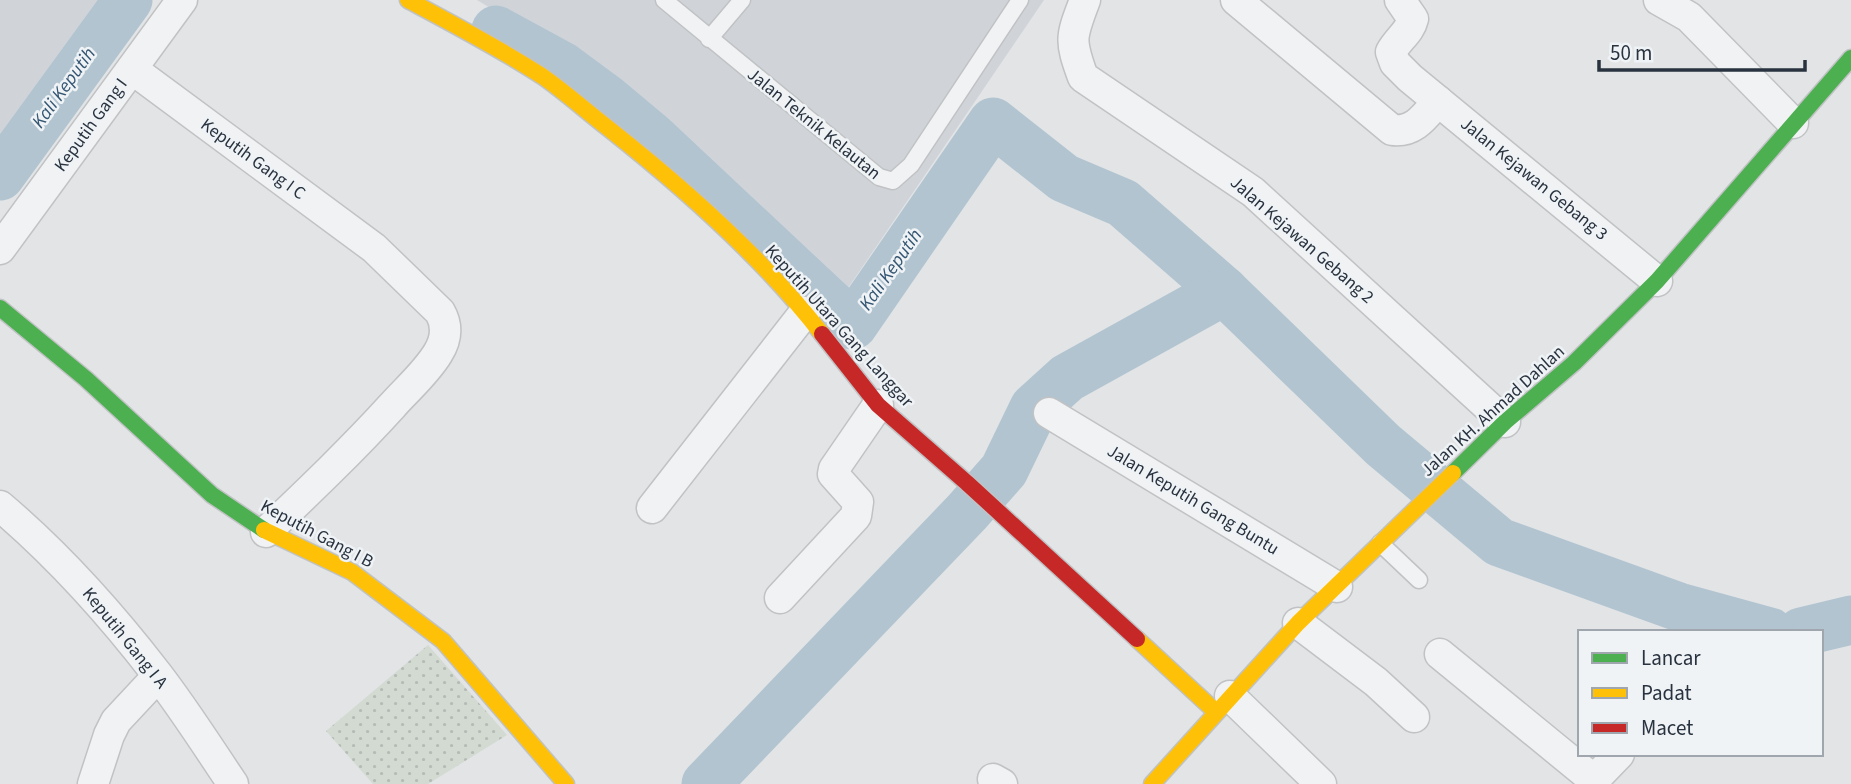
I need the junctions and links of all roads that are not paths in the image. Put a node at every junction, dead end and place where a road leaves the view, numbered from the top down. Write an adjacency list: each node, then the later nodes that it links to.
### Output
1 (181, 0): 12 (street, Keputih Gang I)
2 (408, 0): 18 (street, Keputih Utara Gang Langgar)
3 (664, 0): 10 (lane, Jalan Teknik Kelautan)
4 (742, 0): 10 (lane)
5 (1020, 0): 10 (lane, Jalan Teknik Kelautan)
6 (1085, 0): 21 (street, Jalan Kejawan Gebang 2)
7 (1236, 0): 13 (street)
8 (1400, 0): 13 (street, Jalan Kejawan Gebang 3)
9 (1659, 0): 14 (street)
10 (709, 39)
11 (1851, 58): 14 (street, Jalan KH. Ahmad Dahlan)
12 (132, 69): 15 (street, Keputih Gang I); 24 (street, Keputih Gang I C)
13 (1438, 101): 16 (street, Jalan Kejawan Gebang 3)
14 (1793, 122): 16 (street, Jalan KH. Ahmad Dahlan)
15 (0, 249)
16 (1657, 281): 21 (street, Jalan KH. Ahmad Dahlan)
17 (0, 308): 24 (street, Keputih Gang I B)
18 (806, 312): 19 (street, Keputih Utara Gang Langgar); 23 (street)
19 (878, 405): 28 (street); 32 (street, Keputih Utara Gang Langgar)
20 (1049, 413): 27 (street, Jalan Keputih Gang Buntu)
21 (1505, 422): 25 (street, Jalan KH. Ahmad Dahlan)
22 (0, 506): 31 (street, Keputih Gang I A)
23 (652, 508)
24 (266, 532): 38 (street, Keputih Gang I B)
25 (1380, 543): 26 (lane); 27 (street, Jalan KH. Ahmad Dahlan)
26 (1419, 580)
27 (1336, 587): 29 (street, Jalan KH. Ahmad Dahlan)
28 (780, 598)
29 (1298, 623): 32 (street, Jalan KH. Ahmad Dahlan); 33 (street)
30 (1440, 654): 35 (street)
31 (158, 676): 36 (street); 37 (street, Keputih Gang I A)
32 (1223, 704): 39 (street, Jalan KH. Ahmad Dahlan); 40 (street)
33 (1414, 717)
34 (1617, 756): 35 (street)
35 (1595, 783)
36 (93, 784)
37 (233, 784)
38 (566, 784)
39 (1152, 784)
40 (1321, 784)

